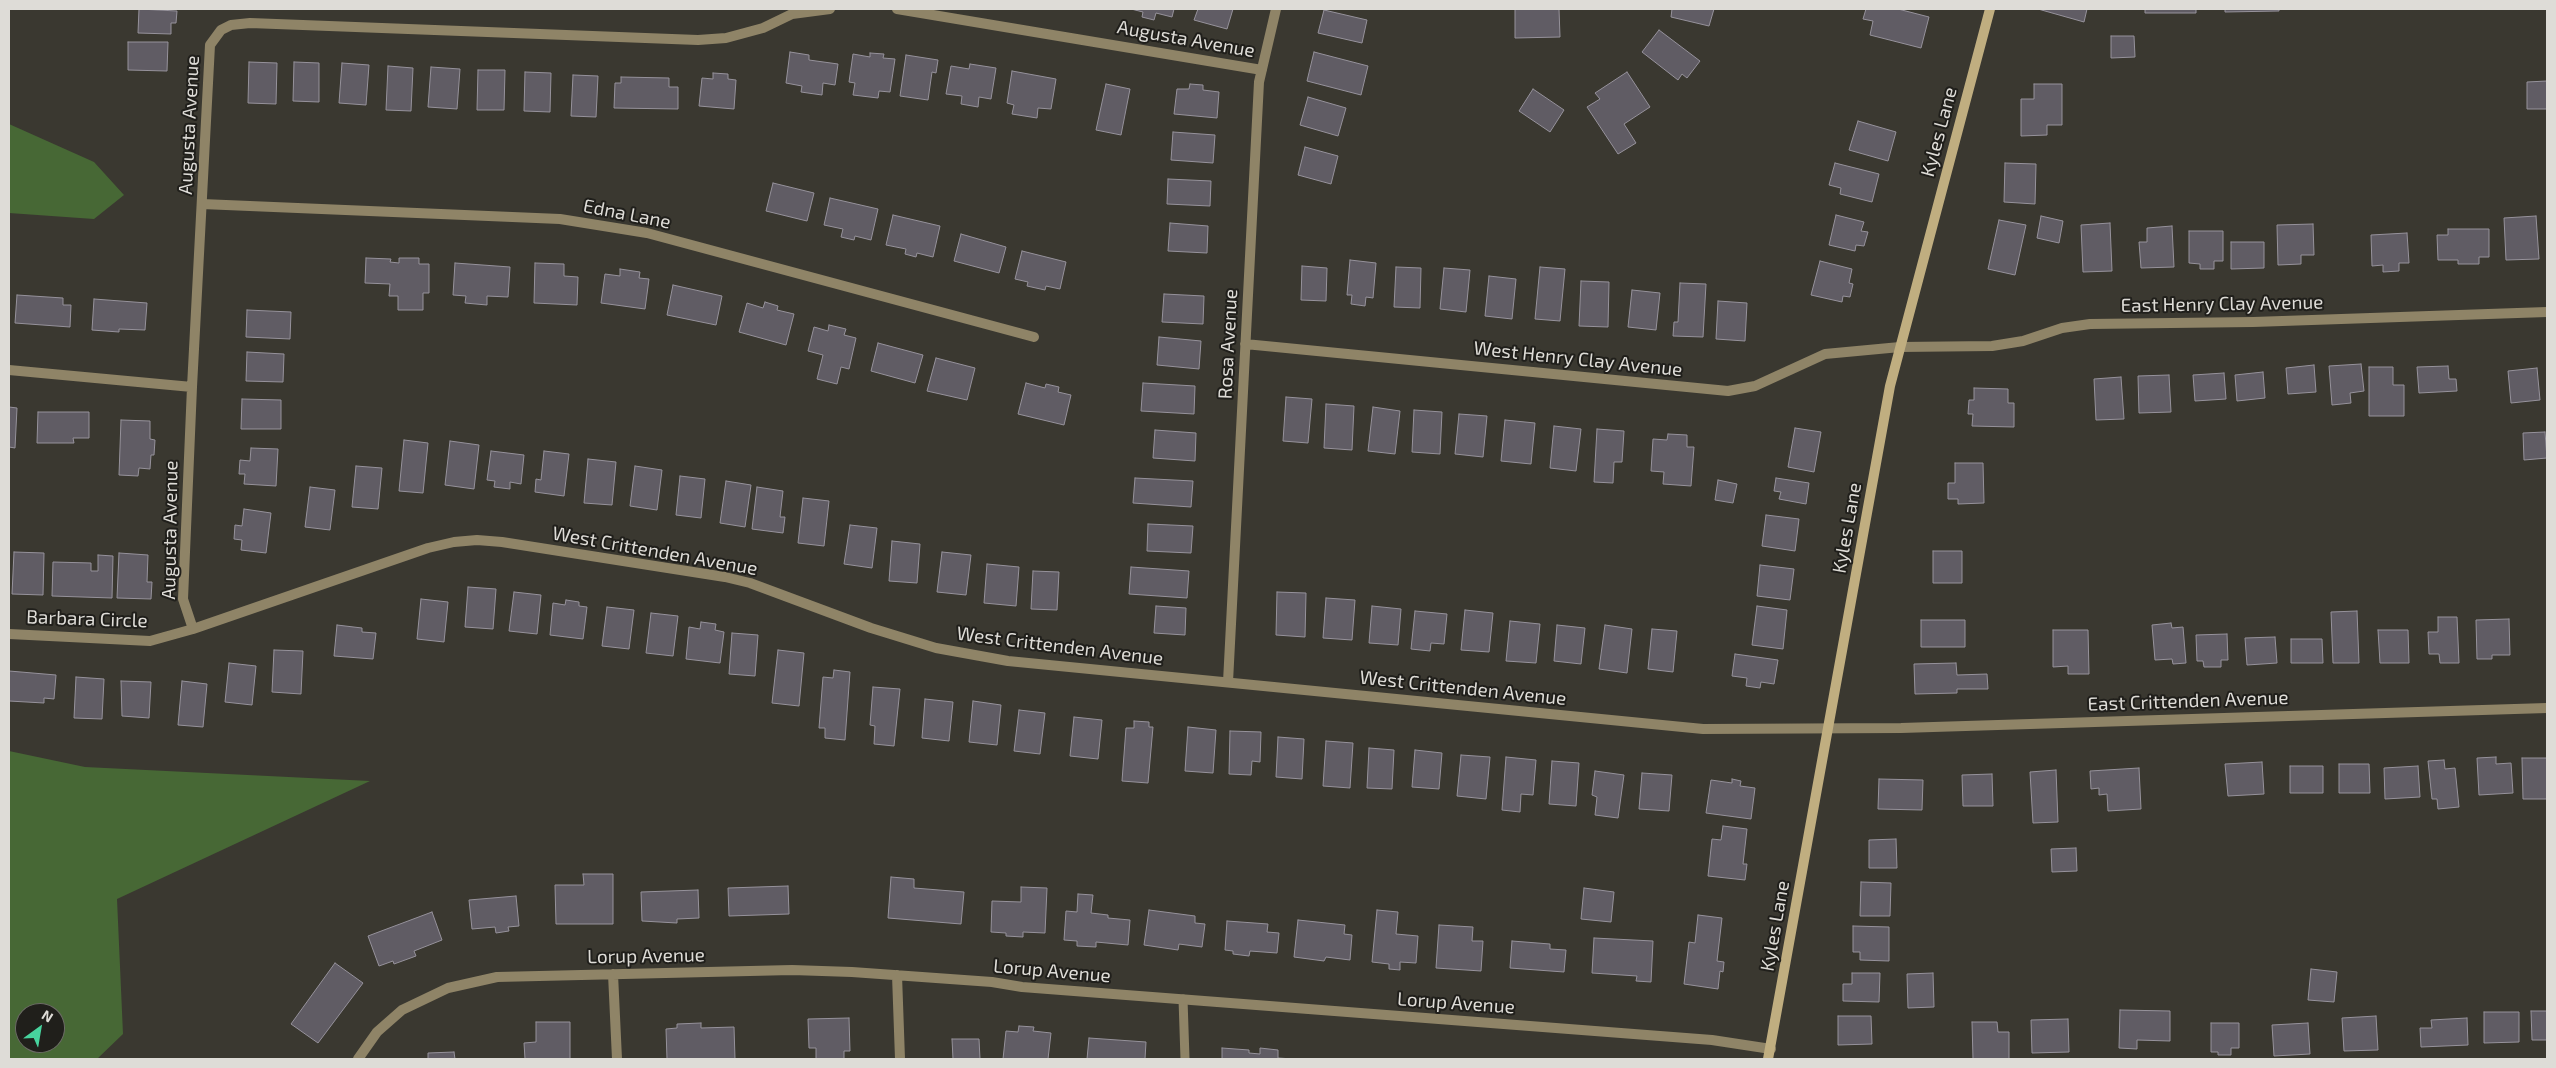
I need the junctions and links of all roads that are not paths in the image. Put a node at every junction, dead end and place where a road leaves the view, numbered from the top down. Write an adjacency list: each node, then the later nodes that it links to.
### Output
1 (830, 9): 6 (street, Augusta Avenue)
2 (897, 9): 5 (street, Augusta Avenue)
3 (1276, 9): 5 (street, Rosa Avenue)
4 (1990, 9): 10 (main road, Kyles Lane)
5 (1262, 70): 9 (street, Rosa Avenue)
6 (202, 204): 8 (street, Edna Lane); 12 (street, Augusta Avenue)
7 (2547, 312): 10 (street, East Henry Clay Avenue)
8 (1034, 337)
9 (1245, 344): 10 (street, West Henry Clay Avenue); 15 (street, Rosa Avenue)
10 (1900, 347): 17 (main road, Kyles Lane)
11 (9, 370): 12 (street)
12 (192, 387): 13 (street, Augusta Avenue)
13 (193, 629): 14 (street, Barbara Circle); 15 (street, West Crittenden Avenue)
14 (9, 634)
15 (1228, 682): 17 (street, West Crittenden Avenue)
16 (2547, 708): 17 (street, East Crittenden Avenue)
17 (1830, 728): 21 (main road, Kyles Lane)
18 (613, 974): 19 (street, Lorup Avenue); 22 (street, Lorup Avenue); 23 (street)
19 (897, 975): 20 (street, Lorup Avenue); 24 (street)
20 (1183, 999): 21 (street, Lorup Avenue); 25 (lane)
21 (1769, 1054)
22 (358, 1059)
23 (617, 1059)
24 (900, 1059)
25 (1185, 1059)

